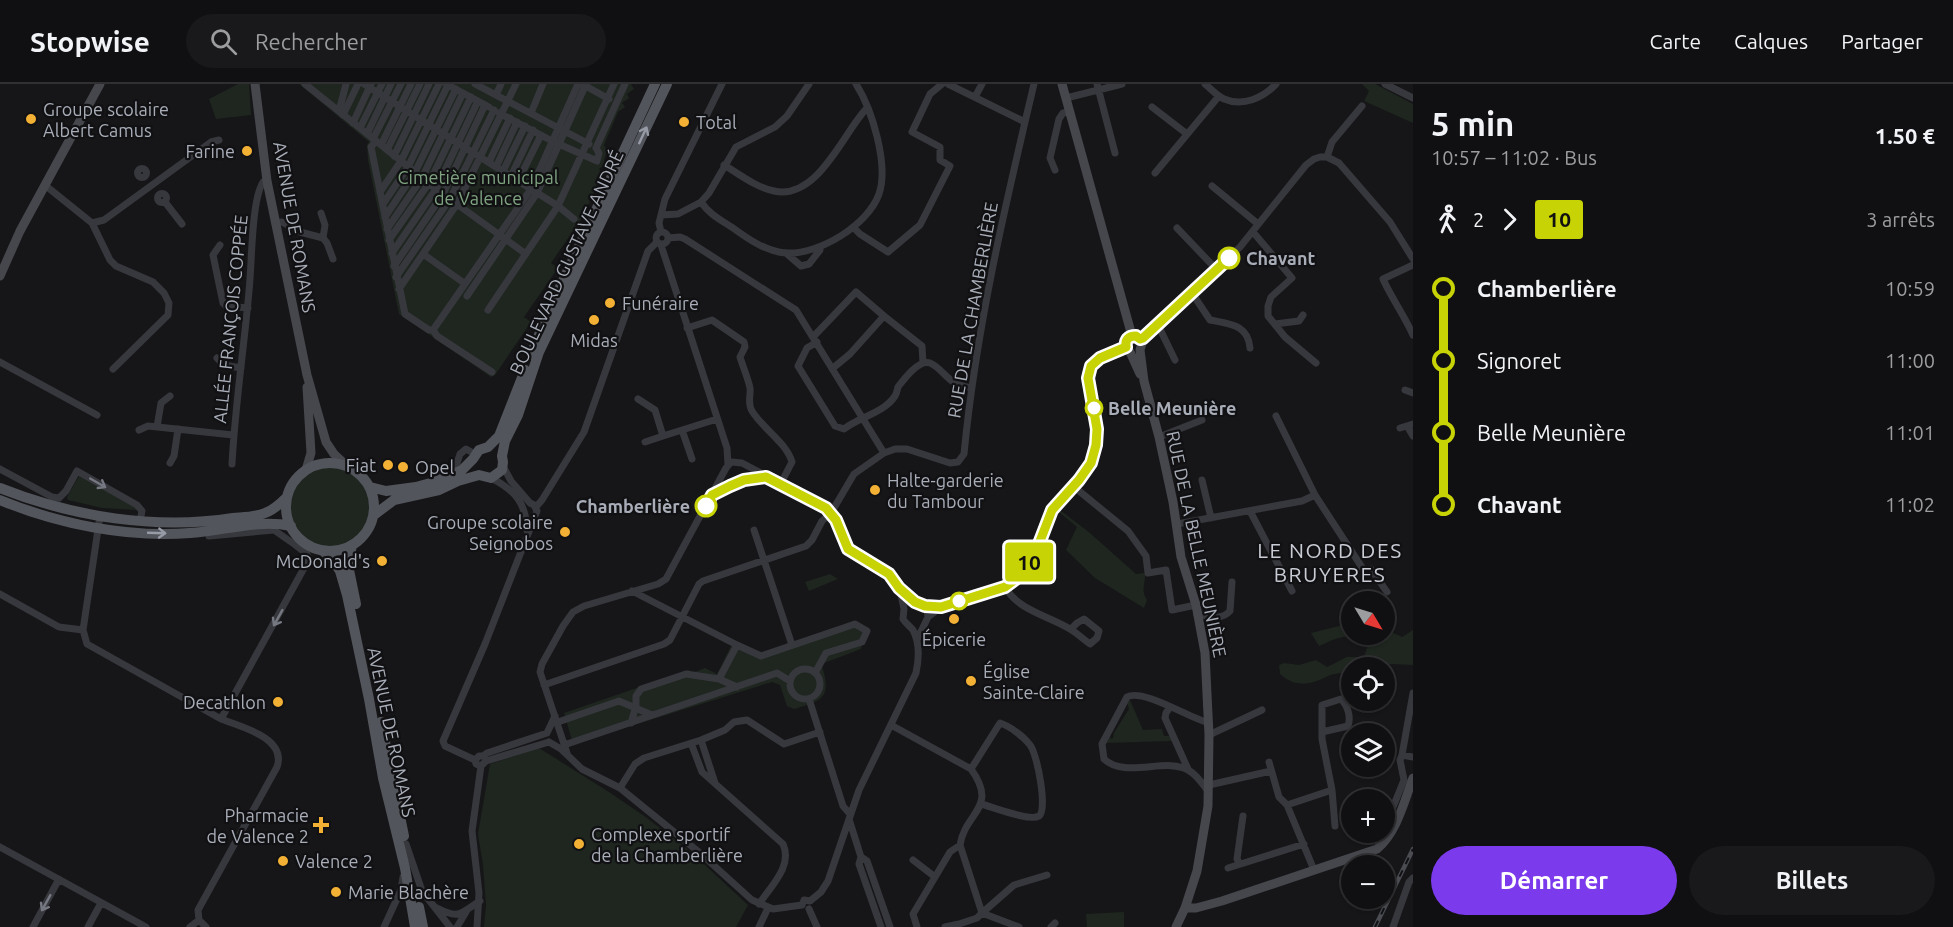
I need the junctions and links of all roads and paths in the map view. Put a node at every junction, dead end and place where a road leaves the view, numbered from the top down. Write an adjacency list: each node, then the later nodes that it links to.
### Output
1 (100, 84): 99 (street)
2 (255, 84): 96 (street, AVENUE DE ROMANS)
3 (305, 84): 57 (street)
4 (346, 84): 57 (street)
5 (358, 84): 57 (street)
6 (382, 84): 38 (street)
7 (391, 84): 41 (street)
8 (401, 84): 47 (street)
9 (411, 84): 53 (street)
10 (420, 84): 53 (street)
11 (429, 84): 60 (street)
12 (439, 84): 60 (street)
13 (475, 84): 39 (street)
14 (501, 84): 39 (street)
15 (516, 84): 48 (street)
16 (543, 84): 58 (street)
17 (583, 84): 43 (street); 67 (street)
18 (614, 84): 43 (street)
19 (625, 84): 49 (street)
20 (655, 84): 185 (main road, BOULEVARD GUSTAVE ANDRÉ)
21 (667, 84): 190 (main road, BOULEVARD GUSTAVE ANDRÉ, one-way to 21)
22 (722, 84): 111 (street)
23 (809, 84): 87 (street)
24 (856, 84): 54 (street)
25 (942, 84): 118 (street)
26 (948, 84): 42 (street)
27 (982, 84): 42 (street)
28 (1034, 84): 62 (street, RUE DE LA CHAMBERLIÈRE)
29 (1062, 84): 44 (street, RUE DE LA BELLE MEUNIÈRE)
30 (1122, 84): 36 (street)
31 (1205, 84): 40 (street)
32 (1275, 84): 40 (street)
33 (1385, 84): 45 (street)
34 (368, 85): 38 (street); 63 (street)
35 (447, 85): 37 (street); 64 (street)
36 (1097, 87): 44 (street); 81 (street)
37 (459, 91): 46 (street); 69 (street)
38 (378, 92): 41 (street); 66 (street)
39 (496, 95): 48 (street)
40 (1219, 96): 70 (street)
41 (385, 97): 47 (street); 74 (street)
42 (975, 97): 62 (street)
43 (608, 98): 49 (street); 77 (street)
44 (1066, 98): 56 (street, RUE DE LA BELLE MEUNIÈRE)
45 (1413, 98)
46 (474, 99): 50 (street); 72 (street); 76 (street)
47 (392, 101): 53 (street); 74 (street)
48 (508, 101): 58 (street); 59 (street)
49 (617, 102): 79 (street)
50 (485, 105): 55 (street); 78 (street)
51 (1362, 106): 84 (street)
52 (1152, 107): 70 (street)
53 (403, 108): 60 (street); 74 (street)
54 (867, 108): 87 (street); 118 (street)
55 (494, 110): 59 (street); 80 (street)
56 (1069, 112): 90 (street); 155 (street, RUE DE LA BELLE MEUNIÈRE)
57 (341, 113): 63 (street)
58 (531, 113): 67 (street)
59 (501, 114): 61 (street); 83 (street)
60 (418, 117): 64 (street); 85 (street)
61 (514, 120): 65 (street); 86 (street); 89 (street)
62 (1025, 122): 167 (street, RUE DE LA CHAMBERLIÈRE)
63 (353, 123): 66 (street)
64 (429, 124): 69 (street); 88 (street)
65 (525, 126): 68 (street); 91 (street)
66 (360, 128): 74 (street)
67 (562, 129): 75 (street); 77 (street)
68 (533, 130): 71 (street); 95 (street)
69 (440, 131): 72 (street); 93 (street)
70 (1188, 134): 92 (street)
71 (541, 135): 75 (street); 95 (street)
72 (451, 138): 76 (street); 97 (street)
73 (219, 140): 98 (street)
74 (377, 142): 85 (street); 103 (street)
75 (556, 142): 82 (street); 102 (street)
76 (458, 143): 78 (street); 101 (street)
77 (587, 143): 79 (street); 82 (street)
78 (465, 147): 80 (street); 104 (street)
79 (596, 148): 82 (street)
80 (473, 152): 83 (street); 105 (street)
81 (1115, 153)
82 (582, 154): 109 (street)
83 (481, 157): 86 (street); 108 (street)
84 (1327, 157): 117 (street); 135 (street)
85 (397, 158): 88 (street); 103 (street)
86 (489, 162): 89 (street)
87 (724, 165): 106 (street)
88 (408, 167): 93 (street); 107 (street)
89 (496, 167): 91 (street)
90 (1055, 170)
91 (503, 171): 95 (street)
92 (1155, 173)
93 (418, 175): 97 (street); 112 (street); 120 (street)
94 (146, 177): 98 (street)
95 (515, 179): 102 (street)
96 (267, 181): 115 (street, AVENUE DE ROMANS); 145 (street, ALLÉE FRANÇOIS COPPÉE)
97 (429, 183): 101 (street); 126 (street)
98 (152, 185): 114 (street); 116 (street)
99 (46, 186): 114 (street); 139 (street)
100 (1212, 186): 117 (street)
101 (436, 189): 104 (street); 130 (street)
102 (534, 191): 109 (street); 123 (street)
103 (380, 192): 107 (street)
104 (443, 194): 105 (street); 137 (street)
105 (450, 199): 108 (street); 140 (street)
106 (701, 202): 111 (street); 131 (street)
107 (382, 204): 112 (street)
108 (458, 204): 123 (street); 132 (street)
109 (558, 206): 113 (street); 133 (street)
110 (321, 213): 124 (street)
111 (661, 215): 121 (street)
112 (385, 217): 120 (street)
113 (574, 219)
114 (92, 223): 164 (street)
115 (275, 223): 124 (street); 166 (street, AVENUE DE ROMANS)
116 (182, 224)
117 (1258, 224): 122 (street)
118 (854, 227): 129 (street)
119 (1177, 228): 138 (street)
120 (387, 229): 126 (street)
121 (661, 232): 125 (street); 127 (street)
122 (1252, 232): 138 (street); 149 (street)
123 (503, 237): 133 (street); 141 (street); 144 (street)
124 (323, 238): 134 (street)
125 (668, 238): 127 (street); 154 (street)
126 (390, 240): 130 (street)
127 (659, 243): 151 (street); 214 (street)
128 (220, 245): 145 (street)
129 (820, 247): 131 (street); 131 (street)
130 (392, 253): 137 (street)
131 (786, 253)
132 (423, 254): 141 (street); 142 (street)
133 (526, 254): 146 (street)
134 (333, 259)
135 (1413, 259)
136 (1413, 265): 153 (street)
137 (394, 266): 140 (street)
138 (1217, 270): 143 (street)
139 (0, 276)
140 (396, 277): 142 (street)
141 (464, 283): 152 (street)
142 (399, 289): 152 (street)
143 (1192, 293): 150 (street); 156 (street)
144 (467, 296)
145 (248, 308): 162 (street, ALLÉE FRANÇOIS COPPÉE)
146 (488, 310)
147 (1303, 315): 149 (street)
148 (884, 316): 154 (street); 160 (street); 163 (street)
149 (1275, 324): 161 (street)
150 (1158, 326): 155 (street); 158 (street)
151 (687, 328): 173 (street); 203 (street)
152 (433, 330): 165 (street)
153 (1413, 335)
154 (815, 339): 163 (street); 172 (street)
155 (1134, 345): 183 (street, RUE DE LA BELLE MEUNIÈRE); 205 (street)
156 (1250, 348)
157 (217, 358): 162 (street)
158 (1175, 360)
159 (0, 362): 170 (street)
160 (923, 363): 167 (street); 172 (street)
161 (1316, 363)
162 (241, 368): 180 (street, ALLÉE FRANÇOIS COPPÉE)
163 (833, 368): 172 (street)
164 (113, 369)
165 (492, 372)
166 (307, 375): 194 (street, AVENUE DE ROMANS); 197 (street, AVENUE DE ROMANS)
167 (970, 388): 187 (street, RUE DE LA CHAMBERLIÈRE)
168 (170, 396): 176 (street)
169 (638, 399): 181 (street)
170 (97, 415)
171 (1276, 416): 209 (street)
172 (863, 418): 187 (street)
173 (717, 419): 179 (street); 186 (street)
174 (1202, 420): 183 (street)
175 (1407, 426): 182 (street)
176 (157, 427): 177 (street); 178 (street)
177 (178, 429): 180 (street); 191 (street)
178 (139, 430)
179 (682, 430): 181 (street); 189 (street)
180 (233, 435): 193 (street, ALLÉE FRANÇOIS COPPÉE)
181 (663, 436): 184 (street)
182 (1413, 436)
183 (1159, 437): 222 (street, RUE DE LA BELLE MEUNIÈRE)
184 (645, 442)
185 (488, 447): 188 (main road, BOULEVARD GUSTAVE ANDRÉ); 190 (main road)
186 (727, 448): 192 (street); 195 (street)
187 (884, 453): 216 (street)
188 (474, 456): 198 (main road); 206 (main road, BOULEVARD GUSTAVE ANDRÉ)
189 (692, 459)
190 (502, 461): 200 (main road, BOULEVARD GUSTAVE ANDRÉ); 214 (street)
191 (170, 463)
192 (742, 463): 195 (street); 199 (street); 201 (street)
193 (232, 464)
194 (347, 466): 197 (main road); 206 (main road)
195 (726, 468): 204 (street); 208 (street)
196 (0, 469): 211 (street)
197 (306, 470): 210 (main road)
198 (479, 475): 200 (main road); 217 (main road)
199 (766, 477): 201 (street); 203 (street)
200 (491, 478): 214 (street)
201 (744, 480): 204 (street)
202 (1202, 480): 219 (street)
203 (781, 483): 216 (street)
204 (734, 484): 208 (street)
205 (1073, 486): 230 (street); 240 (street)
206 (370, 487): 217 (main road)
207 (0, 488): 211 (main road)
208 (712, 495): 232 (street)
209 (1315, 495): 215 (street); 234 (street)
210 (287, 497): 221 (main road); 223 (main road)
211 (43, 498): 213 (main road)
212 (0, 500): 224 (main road)
213 (59, 502): 218 (main road); 220 (street, one-way to 220)
214 (530, 510): 277 (street)
215 (1250, 511): 219 (street); 233 (street)
216 (831, 513): 228 (street); 231 (street)
217 (374, 515): 226 (main road)
218 (100, 516): 220 (main road); 224 (street)
219 (1211, 518): 222 (street)
220 (140, 521): 221 (main road)
221 (250, 524): 223 (main road); 224 (main road, one-way to 221); 261 (street, one-way to 261)
222 (1177, 524): 240 (street, RUE DE LA BELLE MEUNIÈRE)
223 (291, 526): 227 (main road)
224 (99, 528): 246 (street)
225 (754, 530): 228 (street)
226 (352, 545): 227 (main road); 294 (main road, AVENUE DE ROMANS)
227 (323, 550): 301 (main road, AVENUE DE ROMANS)
228 (765, 560): 241 (street); 249 (street)
229 (1232, 582): 240 (street)
230 (1005, 587): 238 (street); 245 (street)
231 (899, 588): 236 (street); 239 (street)
232 (632, 591): 241 (street); 253 (street)
233 (1292, 591)
234 (1386, 591)
235 (0, 594): 246 (street)
236 (915, 602): 237 (street); 239 (street)
237 (925, 606): 238 (street); 242 (street)
238 (941, 607): 242 (street)
239 (904, 609): 244 (street)
240 (1196, 609): 264 (street, RUE DE LA BELLE MEUNIÈRE)
241 (682, 617): 248 (street); 253 (street)
242 (928, 617): 243 (street)
243 (922, 626): 244 (street); 247 (street)
244 (910, 627): 247 (street)
245 (1071, 629)
246 (83, 634): 261 (street)
247 (917, 640): 265 (street)
248 (737, 645): 249 (street); 251 (street)
249 (792, 645): 250 (street)
250 (815, 674): 252 (street); 256 (street)
251 (719, 679): 254 (street); 257 (street)
252 (790, 681): 254 (street); 256 (street)
253 (544, 685): 262 (street)
254 (736, 687): 260 (street)
255 (1413, 693): 275 (street)
256 (809, 699): 267 (street)
257 (636, 706): 260 (street); 262 (street); 263 (street)
258 (1170, 707): 264 (street); 281 (street); 281 (street)
259 (1262, 710): 269 (street)
260 (652, 715): 263 (street)
261 (221, 719): 317 (street)
262 (557, 723): 266 (street); 266 (street); 271 (street)
263 (631, 723): 271 (street)
264 (1209, 723): 269 (street, RUE DE LA BELLE MEUNIÈRE)
265 (891, 725): 279 (street); 292 (street)
266 (549, 731): 272 (street); 277 (street)
267 (820, 732): 270 (street); 292 (street)
268 (1322, 732): 268 (street); 287 (street)
269 (1209, 735): 280 (street, RUE DE LA BELLE MEUNIÈRE)
270 (701, 740): 273 (street); 284 (street)
271 (563, 741): 272 (street); 274 (street)
272 (552, 743): 274 (street); 277 (street)
273 (691, 743): 284 (street); 285 (street)
274 (567, 753): 285 (street)
275 (1402, 756): 276 (street); 288 (street)
276 (1413, 757)
277 (481, 761): 308 (street)
278 (1269, 762): 282 (street)
279 (970, 769): 289 (street); 289 (street)
280 (1209, 769): 281 (street); 286 (street, RUE DE LA BELLE MEUNIÈRE)
281 (1190, 771): 286 (street)
282 (1271, 771): 286 (street); 290 (street)
283 (1413, 778): 303 (street)
284 (715, 783): 310 (street)
285 (620, 788): 310 (street)
286 (1209, 788): 314 (street, RUE DE LA BELLE MEUNIÈRE)
287 (1332, 790): 290 (street); 293 (street)
288 (1395, 802)
289 (981, 804): 296 (street)
290 (1287, 805): 295 (street)
291 (1243, 816): 300 (street)
292 (850, 817): 298 (street); 311 (street)
293 (1335, 826)
294 (406, 844): 312 (street); 327 (main road, AVENUE DE ROMANS)
295 (1304, 844): 300 (street); 303 (street)
296 (960, 845): 305 (street); 316 (street)
297 (0, 846): 307 (street)
298 (861, 857): 333 (street); 334 (street)
299 (913, 860): 305 (street)
300 (1240, 864): 302 (street)
301 (405, 868): 325 (street); 326 (main road, AVENUE DE ROMANS)
302 (1228, 868)
303 (1314, 870): 314 (street)
304 (1047, 875): 316 (street)
305 (935, 877): 335 (street)
306 (1413, 878): 319 (street)
307 (59, 879): 309 (street); 320 (street, one-way to 320)
308 (480, 901): 315 (street); 330 (street)
309 (101, 903): 321 (street); 322 (street)
310 (759, 904): 313 (street)
311 (807, 905): 313 (street); 332 (street)
312 (432, 906): 315 (street); 328 (street)
313 (768, 908): 331 (street)
314 (1185, 908): 338 (street, RUE DE LA BELLE MEUNIÈRE)
315 (466, 912): 329 (street)
316 (982, 913): 318 (street); 337 (street)
317 (199, 920): 323 (street); 324 (street)
318 (958, 925): 336 (street)
319 (1395, 926)
320 (33, 927)
321 (88, 927)
322 (146, 927)
323 (190, 927)
324 (206, 927)
325 (384, 927)
326 (415, 927)
327 (423, 927)
328 (450, 927)
329 (457, 927)
330 (477, 927)
331 (759, 927)
332 (817, 927)
333 (880, 927)
334 (890, 927)
335 (917, 927)
336 (945, 927)
337 (1019, 927)
338 (1176, 927)

